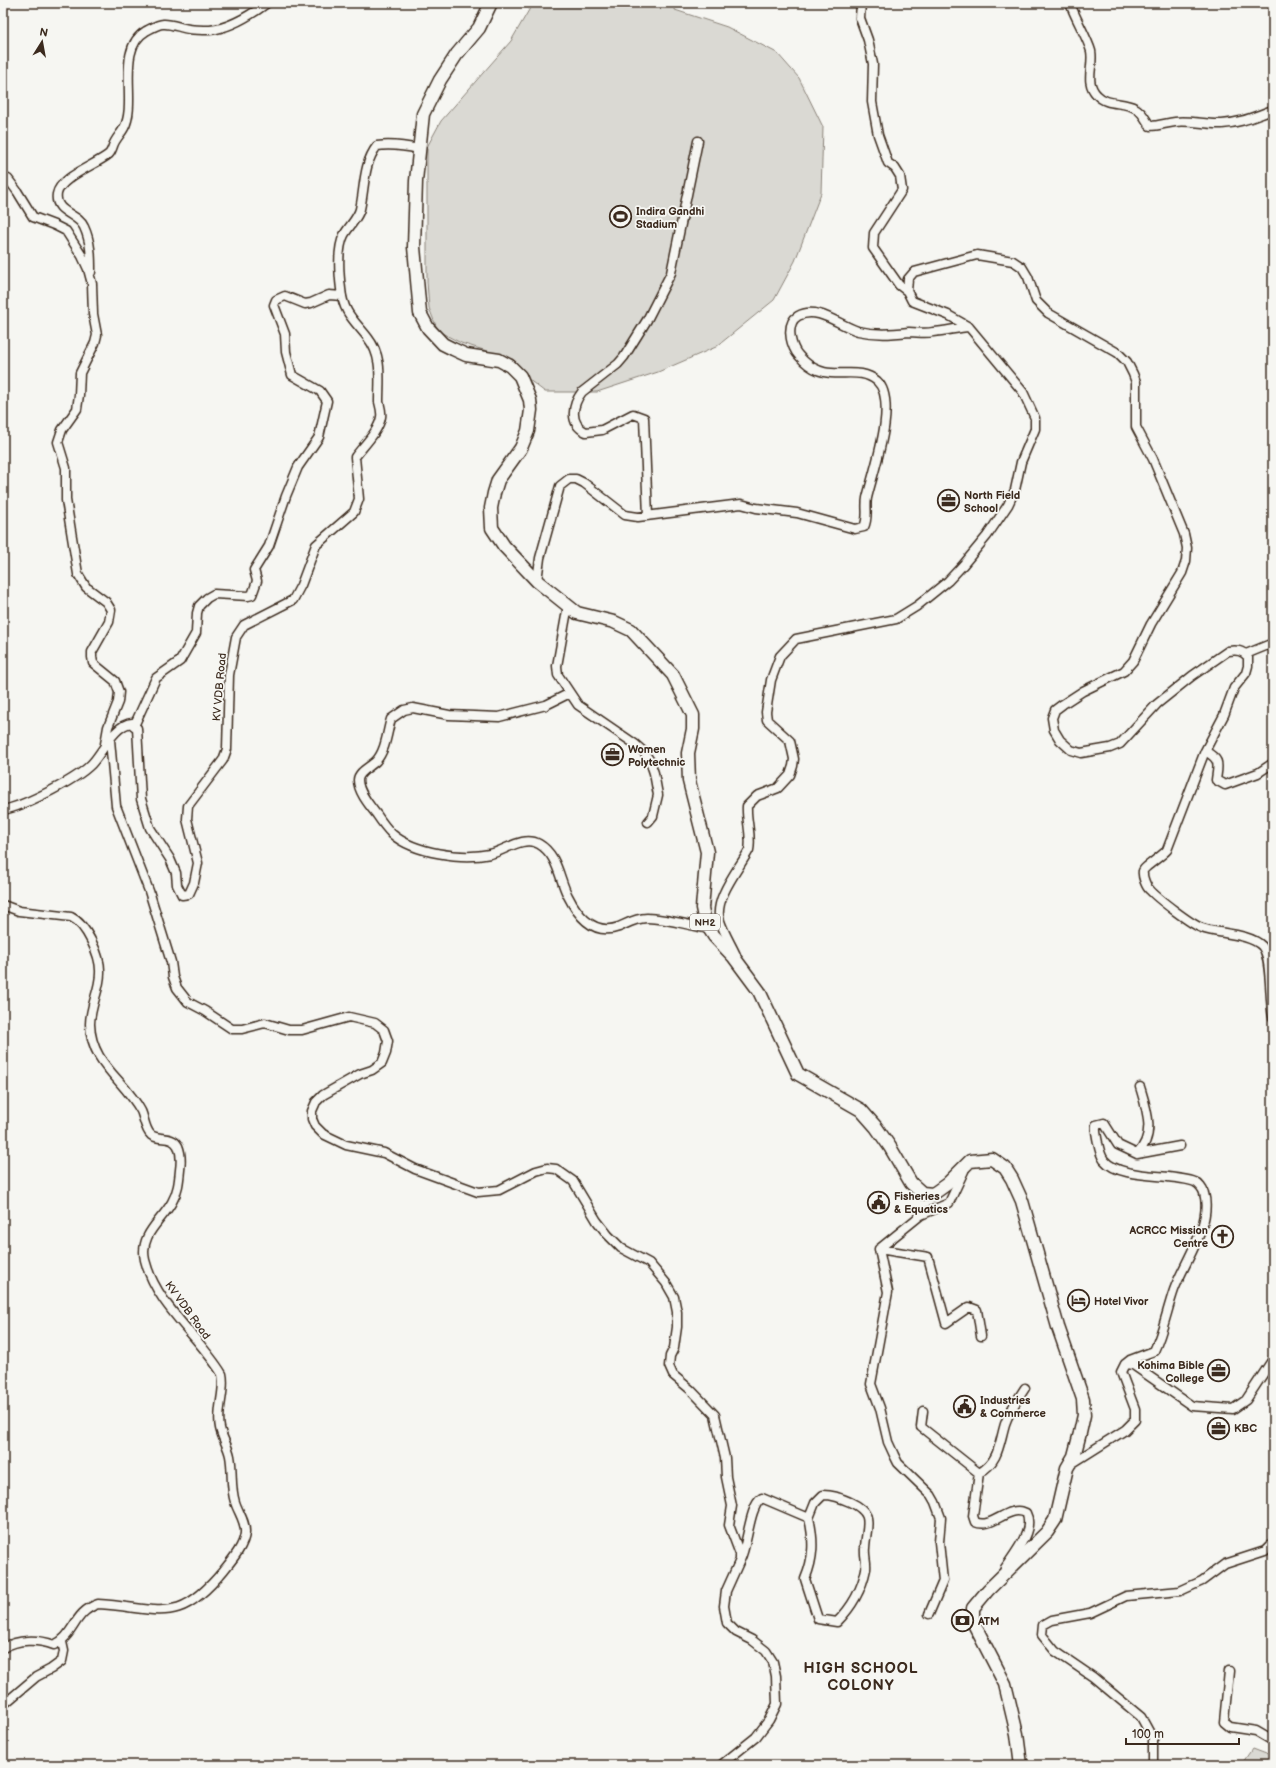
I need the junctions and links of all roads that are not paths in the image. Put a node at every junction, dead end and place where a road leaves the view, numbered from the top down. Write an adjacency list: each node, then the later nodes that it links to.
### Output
1 (267, 3): 9 (street)
2 (491, 3): 7 (highway, NH2)
3 (861, 3): 10 (street)
4 (1070, 3): 5 (street)
5 (1273, 110)
6 (698, 141): 13 (street)
7 (419, 149): 11 (street, KV VDB Road); 14 (highway, NH2)
8 (3, 177): 9 (street)
9 (91, 276): 21 (street)
10 (907, 291): 12 (street); 17 (street)
11 (342, 296): 19 (street); 19 (street, KV VDB Road)
12 (969, 327): 13 (street); 28 (street)
13 (648, 516): 14 (street)
14 (537, 581): 15 (highway, NH2)
15 (568, 605): 18 (street); 27 (highway, NH2)
16 (1273, 643): 17 (street)
17 (1246, 654): 22 (street)
18 (570, 693): 25 (street); 27 (street)
19 (134, 726): 20 (street)
20 (110, 740): 21 (street); 44 (street)
21 (104, 749): 24 (street)
22 (1205, 751): 23 (street); 29 (street)
23 (1273, 763)
24 (3, 810)
25 (648, 822)
26 (3, 905): 47 (street, KV VDB Road)
27 (710, 929): 28 (highway, NH2)
28 (740, 966): 33 (highway, NH2)
29 (1273, 1017)
30 (1140, 1087): 32 (street)
31 (1180, 1146): 32 (street)
32 (1137, 1154): 37 (street)
33 (970, 1161): 34 (street); 40 (highway)
34 (879, 1249): 35 (street); 46 (street)
35 (981, 1336)
36 (1273, 1359): 37 (street)
37 (1125, 1364): 40 (street)
38 (1024, 1388): 41 (street)
39 (922, 1412): 41 (street)
40 (1067, 1468): 45 (highway)
41 (979, 1473): 45 (street)
42 (809, 1518): 42 (street); 44 (street)
43 (1273, 1543): 54 (street)
44 (740, 1560): 52 (street)
45 (996, 1583): 53 (highway)
46 (929, 1614)
47 (62, 1642): 48 (street); 50 (street)
48 (3, 1648)
49 (1229, 1671): 51 (street)
50 (3, 1705)
51 (1273, 1741)
52 (721, 1765)
53 (1021, 1765)
54 (1153, 1765)

